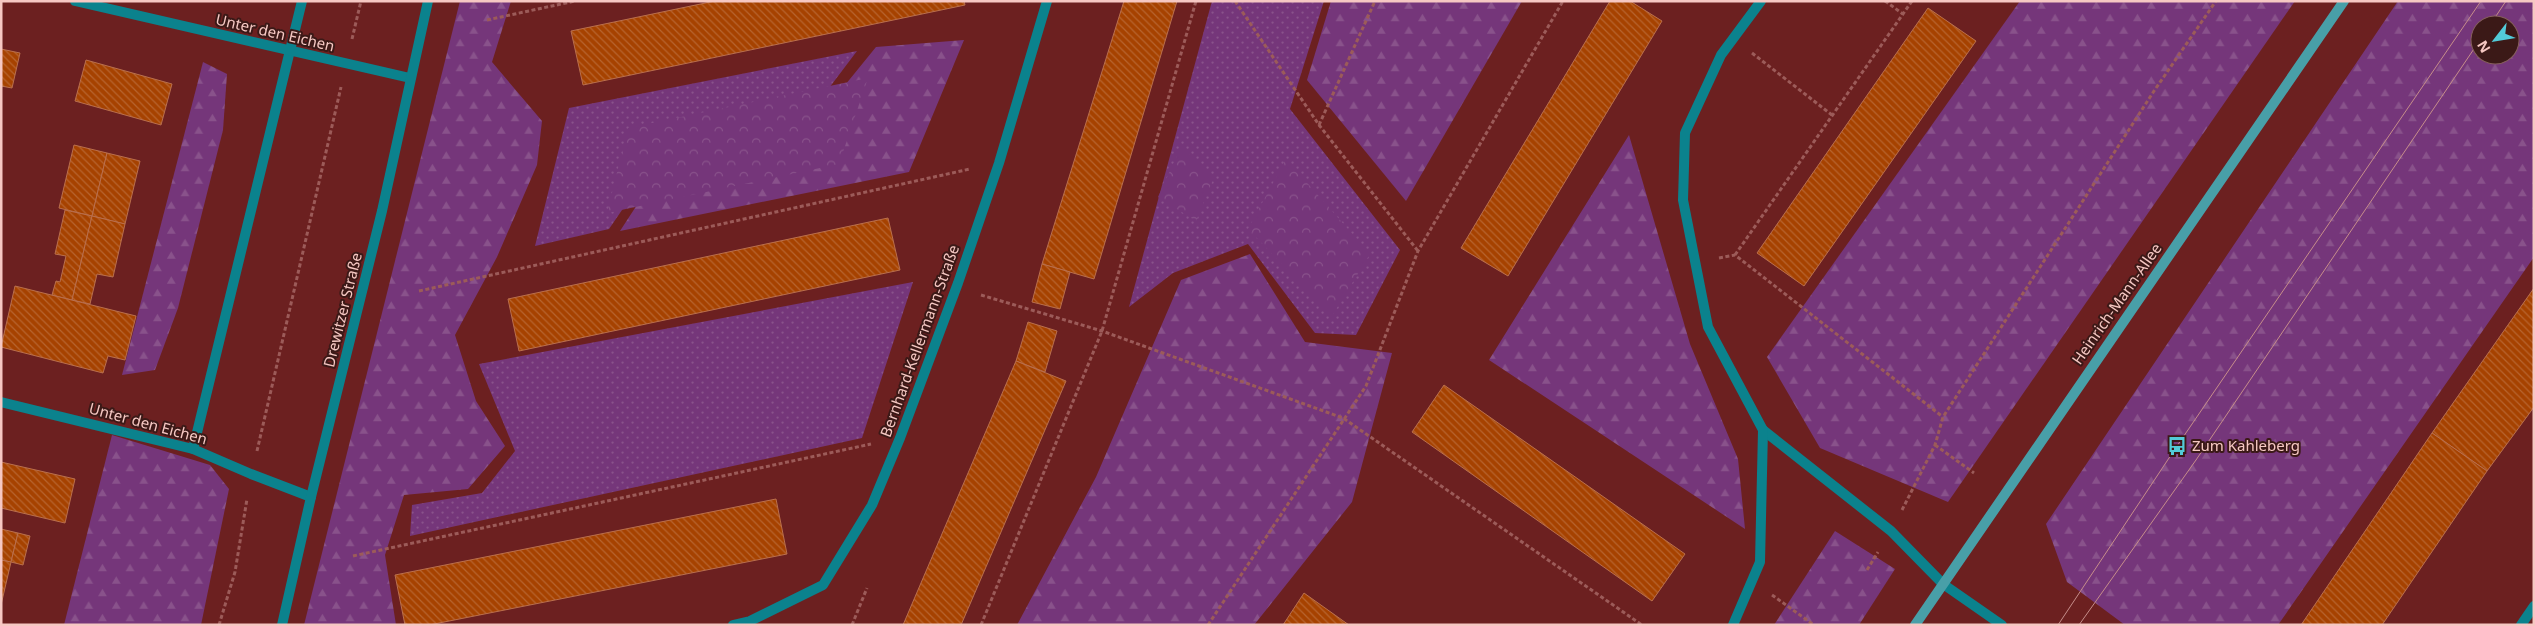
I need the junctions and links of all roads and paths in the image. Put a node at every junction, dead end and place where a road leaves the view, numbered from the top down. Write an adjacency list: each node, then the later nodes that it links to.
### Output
1 (75, 1): 19 (street, Unter den Eichen)
2 (302, 1): 19 (street)
3 (361, 1): 20 (path)
4 (428, 1): 21 (street, Drewitzer Straße)
5 (575, 1): 17 (path)
6 (1048, 1): 24 (street, Bernhard-Kellermann-Straße)
7 (1196, 1): 30 (path)
8 (1236, 1): 23 (path)
9 (1375, 1): 23 (path)
10 (1563, 1): 25 (path)
11 (1761, 1): 18 (street)
12 (1885, 1): 16 (path)
13 (1912, 1): 16 (path)
14 (2216, 1): 32 (path)
15 (2344, 1): 44 (main road, Heinrich-Mann-Allee)
16 (1903, 14): 22 (path)
17 (487, 20)
18 (1734, 39): 22 (path); 27 (street)
19 (289, 52): 20 (street, Unter den Eichen); 37 (street)
20 (346, 64): 21 (street, Unter den Eichen); 39 (path)
21 (410, 78): 41 (street, Drewitzer Straße)
22 (1832, 115): 26 (path)
23 (1319, 125): 25 (path)
24 (999, 163): 28 (path); 35 (street, Bernhard-Kellermann-Straße)
25 (1418, 251): 33 (path)
26 (1735, 255): 27 (path); 32 (path)
27 (1695, 263): 34 (street)
28 (419, 291)
29 (981, 295): 30 (path)
30 (1102, 330): 33 (path); 51 (path)
31 (1, 402): 37 (street, Unter den Eichen)
32 (1942, 417): 36 (path)
33 (1343, 418): 52 (path); 53 (path)
34 (1763, 430): 43 (street); 44 (street)
35 (900, 438): 42 (path); 49 (street, Bernhard-Kellermann-Straße)
36 (1935, 445): 38 (path); 40 (path)
37 (193, 449): 39 (street, Unter den Eichen)
38 (1974, 473)
39 (251, 474): 41 (street, Unter den Eichen); 47 (path)
40 (1916, 482)
41 (311, 497): 48 (street, Drewitzer Straße)
42 (354, 556)
43 (1752, 581): 54 (street); 55 (path)
44 (1943, 584): 56 (main road, Heinrich-Mann-Allee); 57 (street)
45 (867, 588): 50 (path)
46 (2534, 606): 58 (street)
47 (219, 625)
48 (282, 625)
49 (733, 625)
50 (852, 625)
51 (981, 625)
52 (1208, 625)
53 (1642, 625)
54 (1733, 625)
55 (1814, 625)
56 (1915, 625)
57 (2002, 625)
58 (2521, 625)

